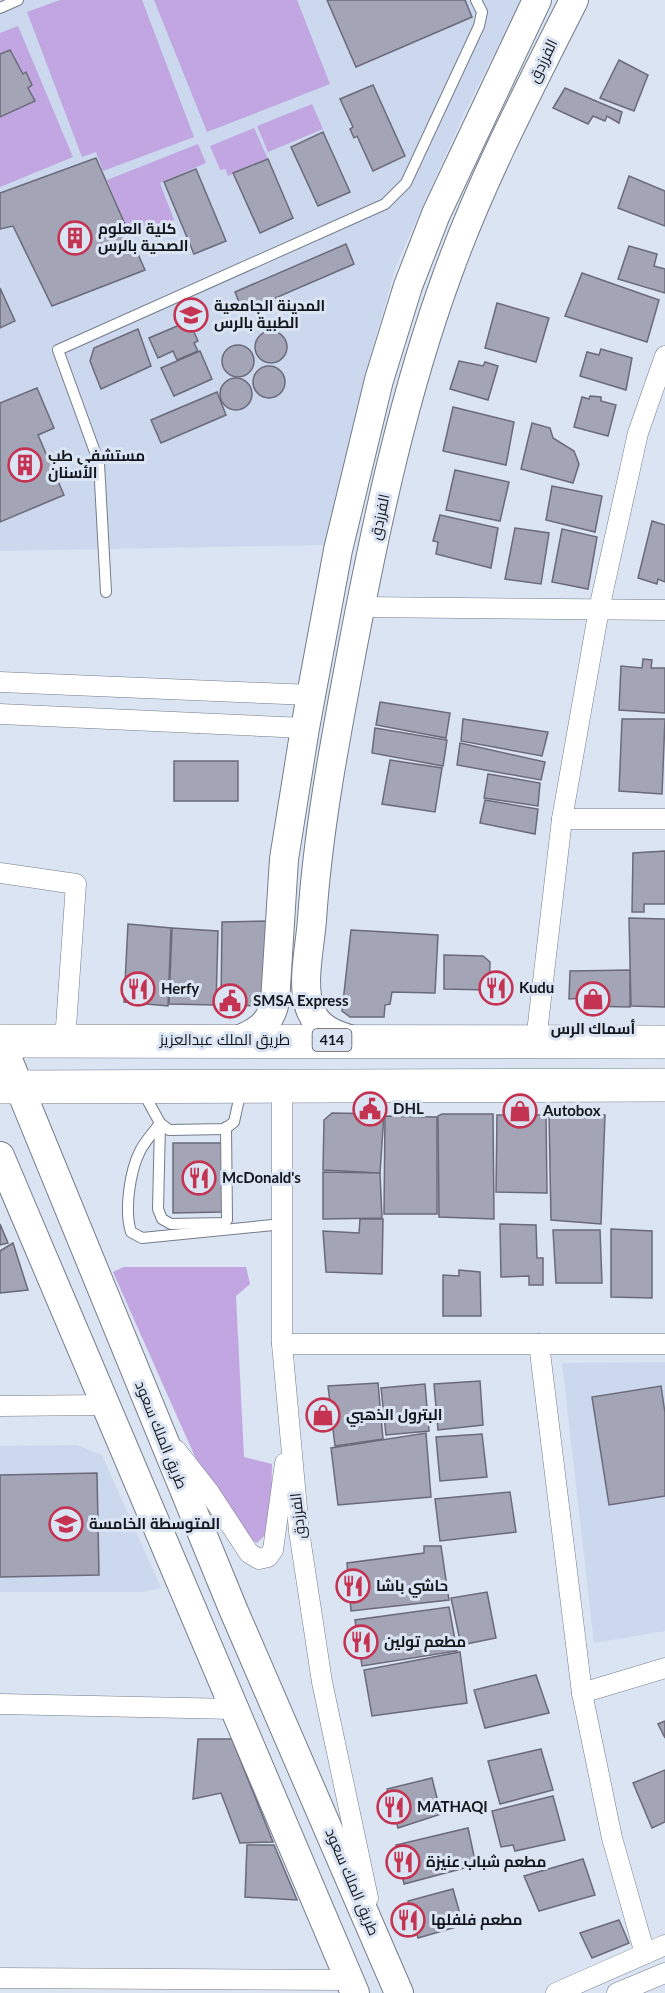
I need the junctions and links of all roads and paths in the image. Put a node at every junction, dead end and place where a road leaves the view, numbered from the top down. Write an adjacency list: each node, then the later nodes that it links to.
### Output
1 (18, 0): 5 (lane)
2 (476, 0): 7 (lane)
3 (537, 0): 12 (street)
4 (574, 0): 8 (street, الفرزدق)
5 (0, 8)
6 (665, 356): 9 (street)
7 (106, 592)
8 (360, 608): 9 (street); 19 (street, الفرزدق)
9 (599, 609): 10 (street); 15 (street)
10 (665, 610)
11 (0, 682): 12 (street)
12 (311, 695): 14 (street)
13 (0, 714): 14 (street)
14 (305, 728): 18 (street)
15 (562, 819): 16 (street); 22 (street)
16 (665, 819)
17 (0, 873): 21 (street)
18 (238, 1040): 19 (highway, طريق الملك عبدالعزيز / 414); 21 (highway, طريق الملك عبدالعزيز / 414)
19 (352, 1040): 22 (highway, طريق الملك عبدالعزيز / 414)
20 (0, 1041): 21 (highway, طريق الملك عبدالعزيز / 414); 25 (street, طريق الملك سعود)
21 (65, 1041)
22 (536, 1041): 23 (highway, طريق الملك عبدالعزيز / 414)
23 (665, 1042)
24 (665, 1085): 27 (highway)
25 (9, 1086): 28 (highway); 38 (street, طريق الملك سعود)
26 (242, 1086): 27 (highway); 28 (highway); 30 (lane)
27 (282, 1086): 32 (street, الفرزدق)
28 (140, 1087): 29 (lane)
29 (160, 1124): 30 (lane); 30 (lane); 32 (lane)
30 (226, 1127)
31 (0, 1156): 36 (street)
32 (283, 1224): 33 (street, الفرزدق)
33 (282, 1344): 34 (street); 39 (street, الفرزدق)
34 (539, 1344): 35 (street); 43 (street)
35 (665, 1344)
36 (104, 1405): 37 (street); 41 (street)
37 (0, 1406)
38 (159, 1429): 39 (street); 40 (street, طريق الملك سعود)
39 (290, 1431): 46 (street, الفرزدق)
40 (233, 1609): 41 (street); 46 (street, طريق الملك سعود)
41 (199, 1626): 45 (street)
42 (665, 1668): 43 (street)
43 (582, 1693): 48 (street)
44 (0, 1704): 45 (street)
45 (234, 1709): 51 (street)
46 (377, 1940): 52 (street, طريق الملك سعود)
47 (665, 1945): 48 (street)
48 (645, 1954): 53 (street)
49 (665, 1973): 54 (street)
50 (0, 1978): 51 (street)
51 (352, 1987)
52 (399, 1993)
53 (556, 1993)
54 (617, 1993)

